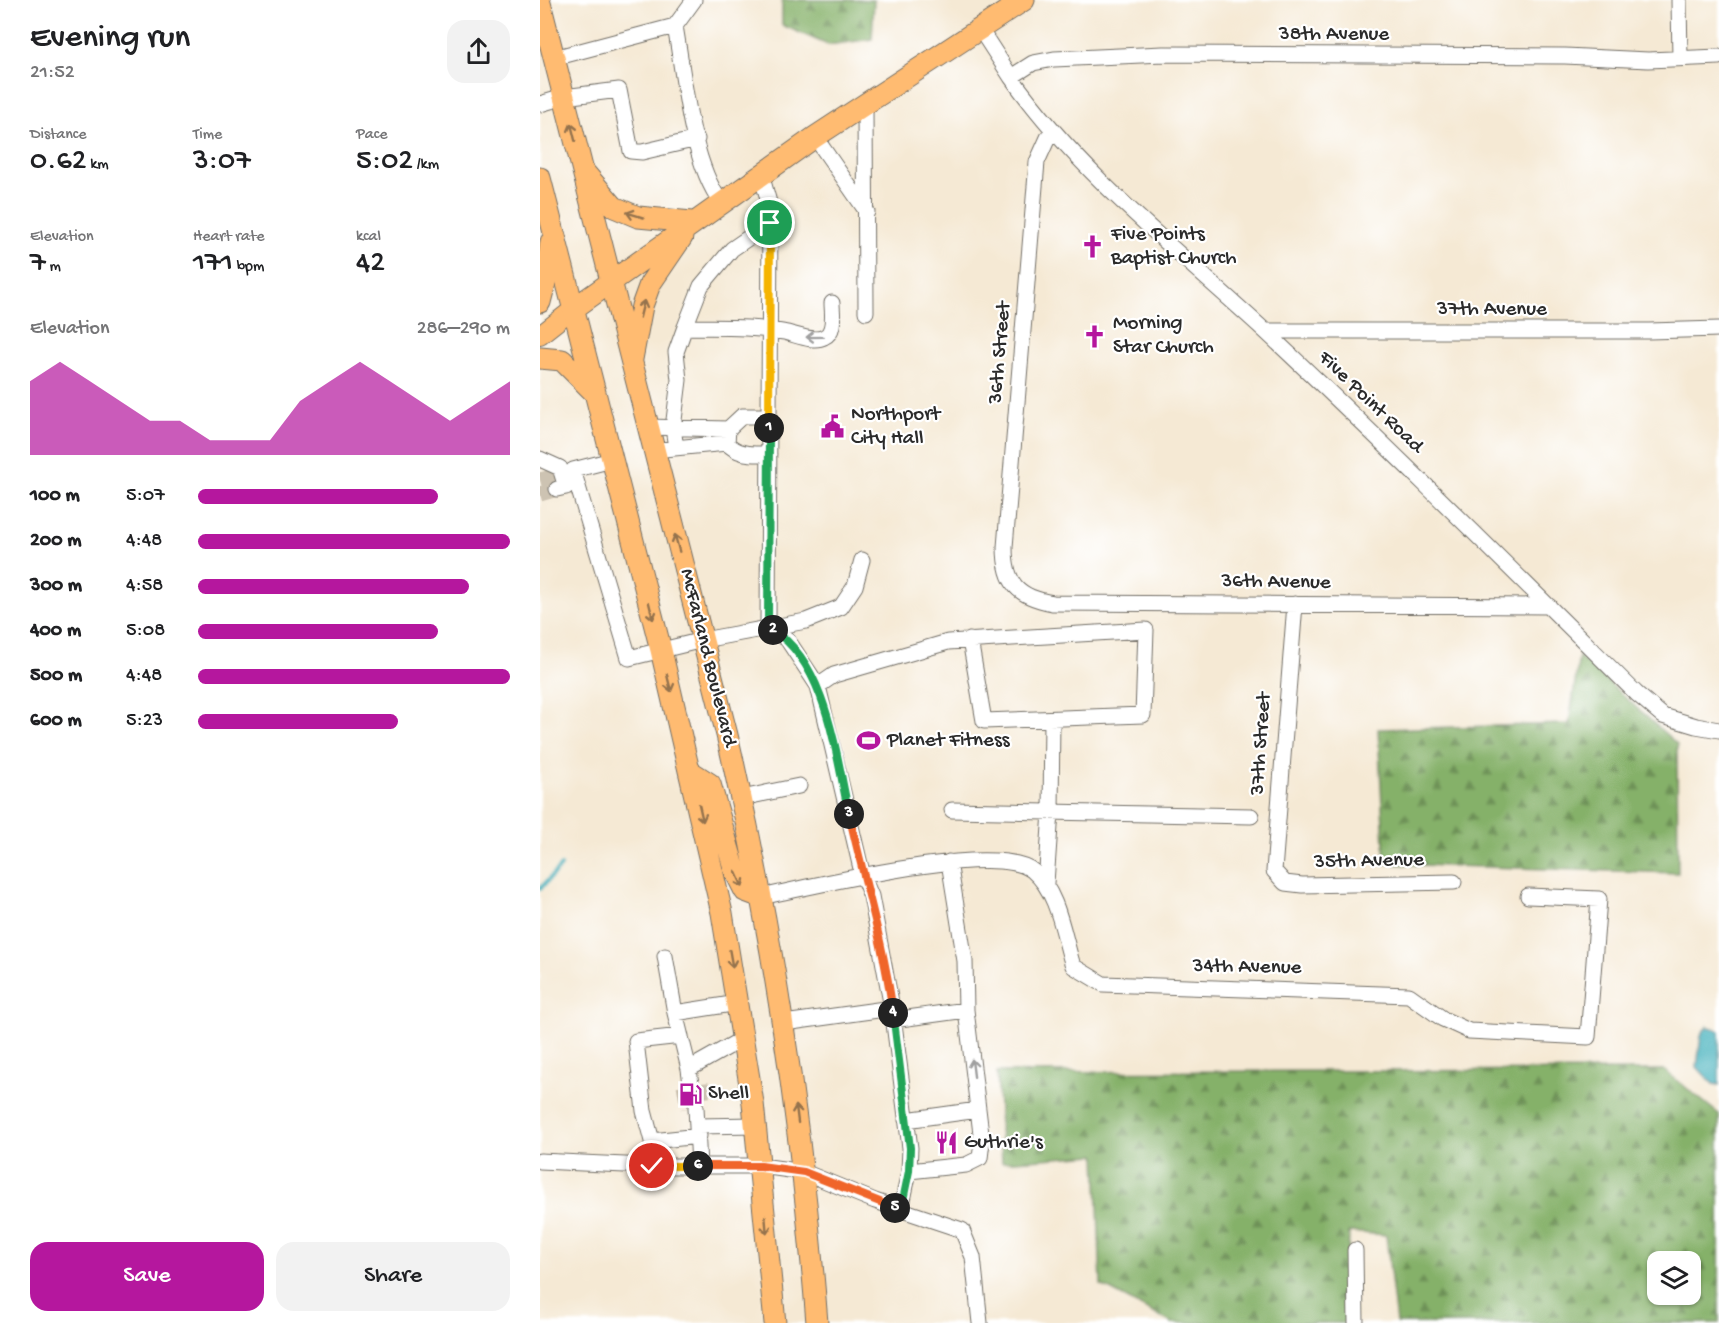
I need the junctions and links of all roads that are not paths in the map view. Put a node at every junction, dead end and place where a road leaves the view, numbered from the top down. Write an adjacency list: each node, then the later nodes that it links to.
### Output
1 (694, 0): 5 (street)
2 (1024, 0): 6 (highway)
3 (1679, 0): 9 (street)
4 (540, 1): 8 (highway, McFarland Boulevard)
5 (675, 26): 8 (street); 16 (street)
6 (980, 29): 10 (street); 13 (highway)
7 (1719, 57): 9 (street, 38th Avenue)
8 (554, 58): 11 (highway, McFarland Boulevard)
9 (1680, 59): 10 (street, 38th Avenue)
10 (1011, 78): 14 (street, Five Point Road)
11 (564, 97): 12 (street); 16 (street); 17 (highway, McFarland Boulevard, one-way to 11)
12 (540, 104)
13 (865, 105): 15 (highway); 21 (street)
14 (1051, 131): 33 (street, Five Point Road); 49 (street, 36th Street)
15 (815, 137): 18 (highway); 21 (street)
16 (697, 139): 20 (street)
17 (582, 168): 22 (highway, one-way to 17); 25 (highway, McFarland Boulevard)
18 (762, 174): 20 (highway); 23 (street)
19 (540, 178): 24 (highway, McFarland Boulevard)
20 (721, 202): 22 (highway)
21 (867, 212): 29 (street)
22 (692, 222): 25 (highway); 36 (highway, one-way to 22)
23 (770, 223): 30 (street); 32 (street)
24 (552, 226): 26 (highway); 28 (highway, McFarland Boulevard)
25 (610, 283): 28 (highway); 36 (highway, McFarland Boulevard)
26 (540, 302)
27 (832, 303): 32 (street, one-way to 32)
28 (573, 309): 34 (main road); 37 (highway, McFarland Boulevard)
29 (866, 312)
30 (685, 327): 32 (street); 40 (street)
31 (1719, 329): 33 (street, 37th Avenue)
32 (770, 330): 38 (street)
33 (1265, 331): 51 (street, Five Point Road)
34 (540, 335)
35 (540, 357): 37 (highway)
36 (631, 366): 39 (highway, McFarland Boulevard)
37 (596, 394): 46 (highway, McFarland Boulevard)
38 (769, 416): 41 (street); 44 (street)
39 (647, 427): 40 (street); 43 (highway, McFarland Boulevard)
40 (673, 428): 41 (street); 42 (street)
41 (728, 436): 42 (street); 44 (street)
42 (676, 448): 43 (street)
43 (653, 450): 53 (highway, McFarland Boulevard, one-way to 43)
44 (769, 454): 52 (street)
45 (540, 459): 47 (street)
46 (612, 459): 47 (street); 55 (highway, McFarland Boulevard, one-way to 55)
47 (562, 477): 55 (street)
48 (862, 560): 52 (street)
49 (1009, 580): 50 (street, 36th Avenue)
50 (1295, 604): 51 (street, 36th Avenue); 69 (street, 37th Street)
51 (1549, 606): 58 (street, Five Point Road)
52 (768, 627): 53 (street); 56 (street)
53 (703, 640): 55 (street); 61 (highway, McFarland Boulevard)
54 (970, 640): 56 (street); 57 (street); 57 (street)
55 (661, 650): 59 (highway, McFarland Boulevard, one-way to 59)
56 (818, 686): 66 (street)
57 (1052, 719): 63 (street)
58 (1719, 729)
59 (691, 772): 71 (highway, one-way to 71); 73 (highway, McFarland Boulevard, one-way to 73)
60 (799, 786): 61 (street)
61 (741, 798): 71 (highway, McFarland Boulevard)
62 (952, 810): 63 (street)
63 (1051, 812): 64 (street); 68 (street)
64 (1251, 816)
65 (949, 862): 66 (street); 68 (street); 74 (street)
66 (863, 877): 71 (street); 76 (street)
67 (1454, 882): 69 (street, 35th Avenue)
68 (1046, 883): 70 (street, 34th Avenue)
69 (1285, 883)
70 (1528, 896)
71 (761, 897): 77 (highway, McFarland Boulevard)
72 (665, 956): 75 (street)
73 (738, 1003): 75 (street); 79 (highway, McFarland Boulevard)
74 (966, 1010): 76 (street); 80 (street, one-way to 74)
75 (675, 1013): 78 (street)
76 (893, 1014): 77 (street); 82 (street)
77 (784, 1023): 90 (highway, McFarland Boulevard, one-way to 77)
78 (681, 1036): 79 (street); 84 (street)
79 (744, 1038): 83 (highway, McFarland Boulevard)
80 (978, 1110): 82 (street); 89 (street)
81 (697, 1117): 83 (street); 84 (street); 87 (street)
82 (906, 1120): 89 (street)
83 (756, 1125): 88 (highway, McFarland Boulevard)
84 (652, 1141): 86 (street)
85 (540, 1161): 86 (street)
86 (652, 1166): 87 (street)
87 (699, 1166): 88 (street)
88 (761, 1166): 90 (street); 93 (highway, McFarland Boulevard, one-way to 93)
89 (909, 1171): 91 (street)
90 (804, 1172): 91 (street); 94 (highway, McFarland Boulevard)
91 (901, 1210): 95 (street)
92 (1356, 1250): 96 (street)
93 (775, 1323)
94 (817, 1323)
95 (980, 1323)
96 (1356, 1323)

